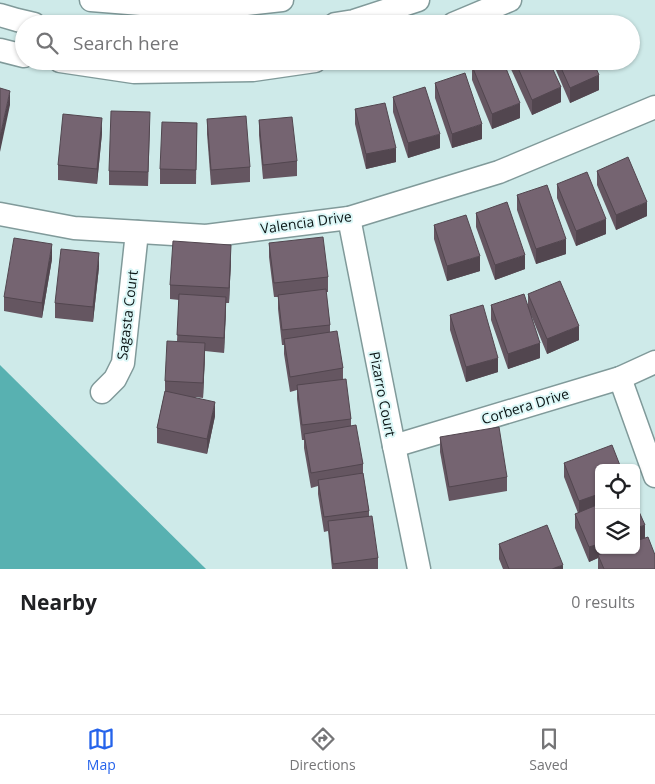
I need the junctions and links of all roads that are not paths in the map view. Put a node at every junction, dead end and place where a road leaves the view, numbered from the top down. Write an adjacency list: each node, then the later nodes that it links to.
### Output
1 (91, 0): 2 (street)
2 (282, 0)
3 (418, 0): 6 (street)
4 (510, 0): 7 (street)
5 (0, 15): 8 (street)
6 (372, 15)
7 (474, 15)
8 (15, 19)
9 (0, 50): 10 (street)
10 (15, 54)
11 (121, 70): 12 (street)
12 (253, 70)
13 (655, 107): 15 (street, Valencia Drive)
14 (0, 214): 16 (street, Valencia Drive)
15 (349, 218): 16 (street, Valencia Drive); 20 (street, Pizarro Court)
16 (137, 232): 19 (street, Sagasta Court)
17 (655, 362): 18 (street, Corbera Drive)
18 (620, 378): 20 (street, Corbera Drive); 21 (street)
19 (102, 392)
20 (394, 446): 22 (street, Pizarro Court)
21 (655, 476)
22 (419, 569)

